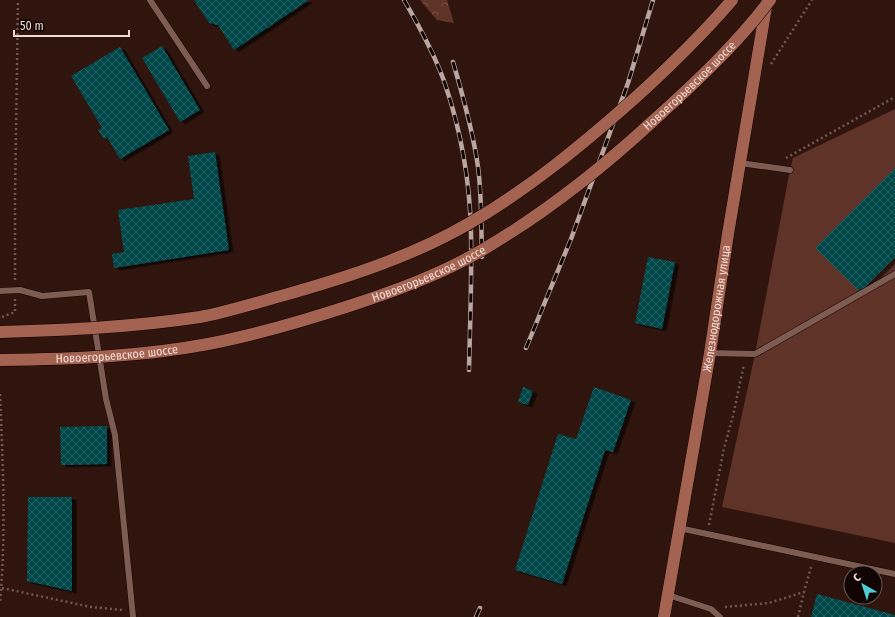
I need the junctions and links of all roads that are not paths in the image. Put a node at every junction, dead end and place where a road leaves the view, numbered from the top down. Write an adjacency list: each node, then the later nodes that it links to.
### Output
1 (150, 0): 4 (lane)
2 (732, 0): 9 (main road, bridge)
3 (769, 0): 5 (main road, Железнодорожная улица); 11 (main road, Новоегорьевское шоссе, bridge)
4 (207, 86)
5 (740, 162): 6 (lane); 10 (main road, Железнодорожная улица)
6 (790, 170)
7 (895, 274): 10 (lane)
8 (0, 291): 15 (lane)
9 (0, 332)
10 (710, 353): 12 (main road, Железнодорожная улица)
11 (0, 360)
12 (679, 528): 13 (lane); 14 (main road, Железнодорожная улица)
13 (895, 574)
14 (668, 595): 16 (main road, Железнодорожная улица); 17 (lane)
15 (133, 617)
16 (664, 617)
17 (720, 617)

